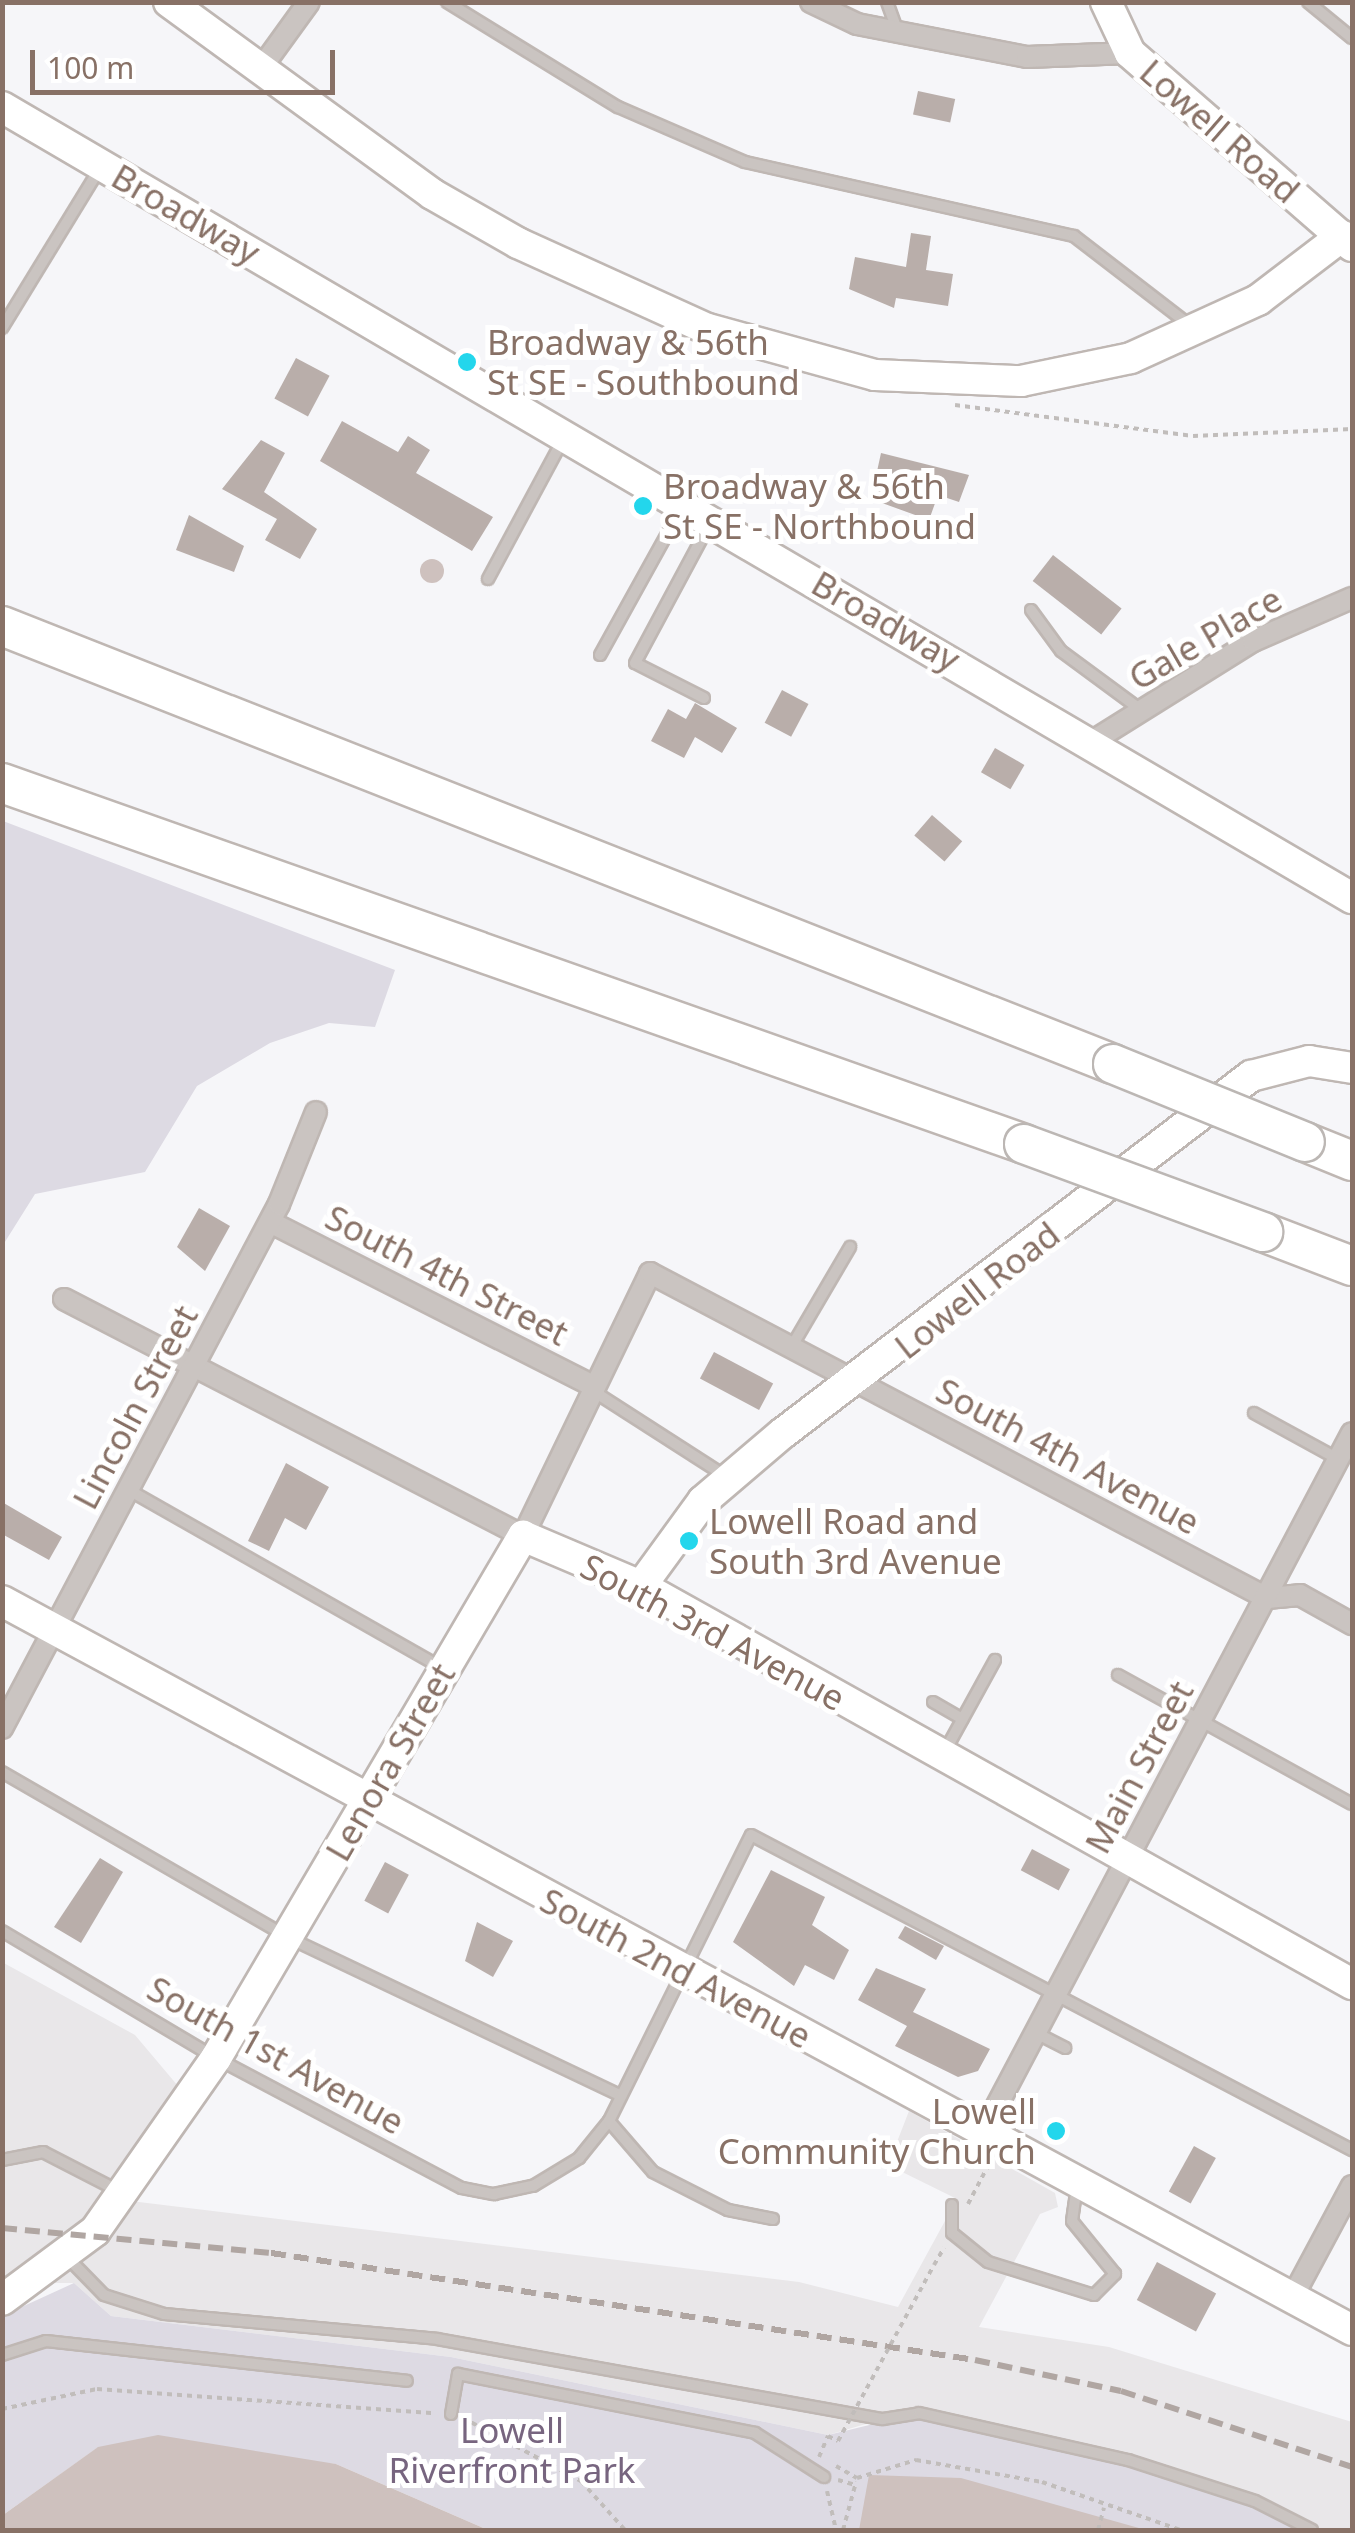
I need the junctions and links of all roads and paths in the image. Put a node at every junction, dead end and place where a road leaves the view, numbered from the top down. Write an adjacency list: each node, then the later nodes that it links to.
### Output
1 (170, 2): 11 (street)
2 (310, 2): 11 (street)
3 (447, 2): 16 (lane)
4 (811, 2): 8 (street)
5 (887, 2): 8 (lane)
6 (1106, 2): 10 (street, Lowell Road)
7 (1308, 2): 9 (lane)
8 (897, 31): 10 (street)
9 (1352, 38)
10 (1130, 53): 14 (street, Lowell Road)
11 (259, 70): 16 (street)
12 (2, 107): 13 (street, Broadway)
13 (102, 165): 15 (lane); 19 (street, Broadway)
14 (1349, 236): 16 (street)
15 (2, 328)
16 (1200, 333)
17 (951, 405): 18 (path)
18 (1352, 429)
19 (566, 434): 20 (street, Broadway); 22 (lane)
20 (684, 504): 21 (street, Broadway); 26 (lane)
21 (711, 519): 27 (lane); 29 (street, Broadway)
22 (488, 579)
23 (1352, 598): 28 (street, Gale Place)
24 (1030, 610): 28 (lane)
25 (2, 626): 34 (highway, bridge)
26 (600, 655)
27 (704, 698)
28 (1141, 711): 29 (street, Gale Place)
29 (1093, 741): 31 (street, Broadway)
30 (2, 783): 37 (highway, bridge)
31 (1352, 898)
32 (1352, 1068): 42 (street, Lowell Road)
33 (316, 1112): 35 (street, Lincoln Street)
34 (1352, 1161)
35 (270, 1222): 41 (street, Lincoln Street); 43 (street, South 4th Street)
36 (850, 1247): 40 (lane)
37 (1352, 1266)
38 (650, 1273): 40 (street, South 4th Avenue); 43 (street, Lenora Street)
39 (64, 1299): 41 (street, South 3rd Avenue)
40 (792, 1346): 42 (street, South 4th Avenue)
41 (198, 1360): 48 (street, Lincoln Street); 49 (street, South 3rd Avenue)
42 (858, 1381): 47 (street, Lowell Road); 51 (street, South 4th Avenue)
43 (594, 1389): 47 (lane); 49 (street, Lenora Street)
44 (1254, 1414): 46 (lane)
45 (1352, 1433): 46 (street, Main Street)
46 (1344, 1460): 51 (street, Main Street)
47 (729, 1478): 50 (street, Lowell Road)
48 (128, 1490): 54 (street, Lincoln Street); 56 (lane)
49 (523, 1536): 50 (street, South 3rd Avenue); 56 (street, Lenora Street)
50 (641, 1586): 62 (street, South 3rd Avenue)
51 (1267, 1598): 53 (street, South 4th Avenue); 60 (street, Main Street)
52 (2, 1601): 54 (street, South 2nd Avenue)
53 (1352, 1624)
54 (53, 1628): 61 (street, Lincoln Street); 64 (street, South 2nd Avenue)
55 (995, 1660): 59 (lane)
56 (444, 1670): 64 (street, Lenora Street)
57 (1118, 1675): 60 (lane)
58 (932, 1702): 59 (lane)
59 (962, 1719): 62 (lane)
60 (1200, 1722): 65 (lane); 66 (street, Main Street)
61 (2, 1728)
62 (942, 1756): 66 (street, South 3rd Avenue)
63 (2, 1772): 68 (lane)
64 (366, 1802): 68 (street, Lenora Street); 69 (street, South 2nd Avenue)
65 (1352, 1804)
66 (1126, 1860): 70 (street, South 3rd Avenue); 71 (street, Main Street)
67 (2, 1931): 74 (lane, South 1st Avenue)
68 (288, 1938): 74 (street, Lenora Street); 75 (lane)
69 (677, 1969): 71 (lane); 75 (lane); 77 (street, South 2nd Avenue)
70 (1352, 1984)
71 (1056, 1994): 72 (street, Main Street); 78 (lane)
72 (1035, 2033): 73 (lane); 77 (street, Main Street)
73 (1065, 2048)
74 (216, 2058): 76 (lane, South 1st Avenue); 81 (street, Lenora Street)
75 (619, 2095): 76 (lane)
76 (609, 2121): 84 (lane)
77 (983, 2132): 80 (street, South 2nd Avenue)
78 (1352, 2150)
79 (2, 2160): 81 (lane)
80 (1077, 2183): 83 (lane); 87 (street, South 2nd Avenue)
81 (122, 2192): 85 (street, Lenora Street)
82 (1351, 2194): 87 (street)
83 (952, 2204)
84 (773, 2220)
85 (65, 2256): 88 (street, Lenora Street); 102 (lane)
86 (934, 2266): 95 (path, bridge)
87 (1292, 2298): 89 (street, South 2nd Avenue)
88 (2, 2300)
89 (1352, 2330)
90 (2, 2355): 91 (lane)
91 (408, 2381)
92 (2, 2409): 93 (path)
93 (452, 2414): 94 (lane); 97 (path)
94 (824, 2477): 98 (path)
95 (858, 2478): 96 (path); 99 (path)
96 (1104, 2508): 100 (path); 101 (path)
97 (625, 2530)
98 (836, 2530)
99 (843, 2530)
100 (1098, 2530)
101 (1181, 2530)
102 (1312, 2530)

